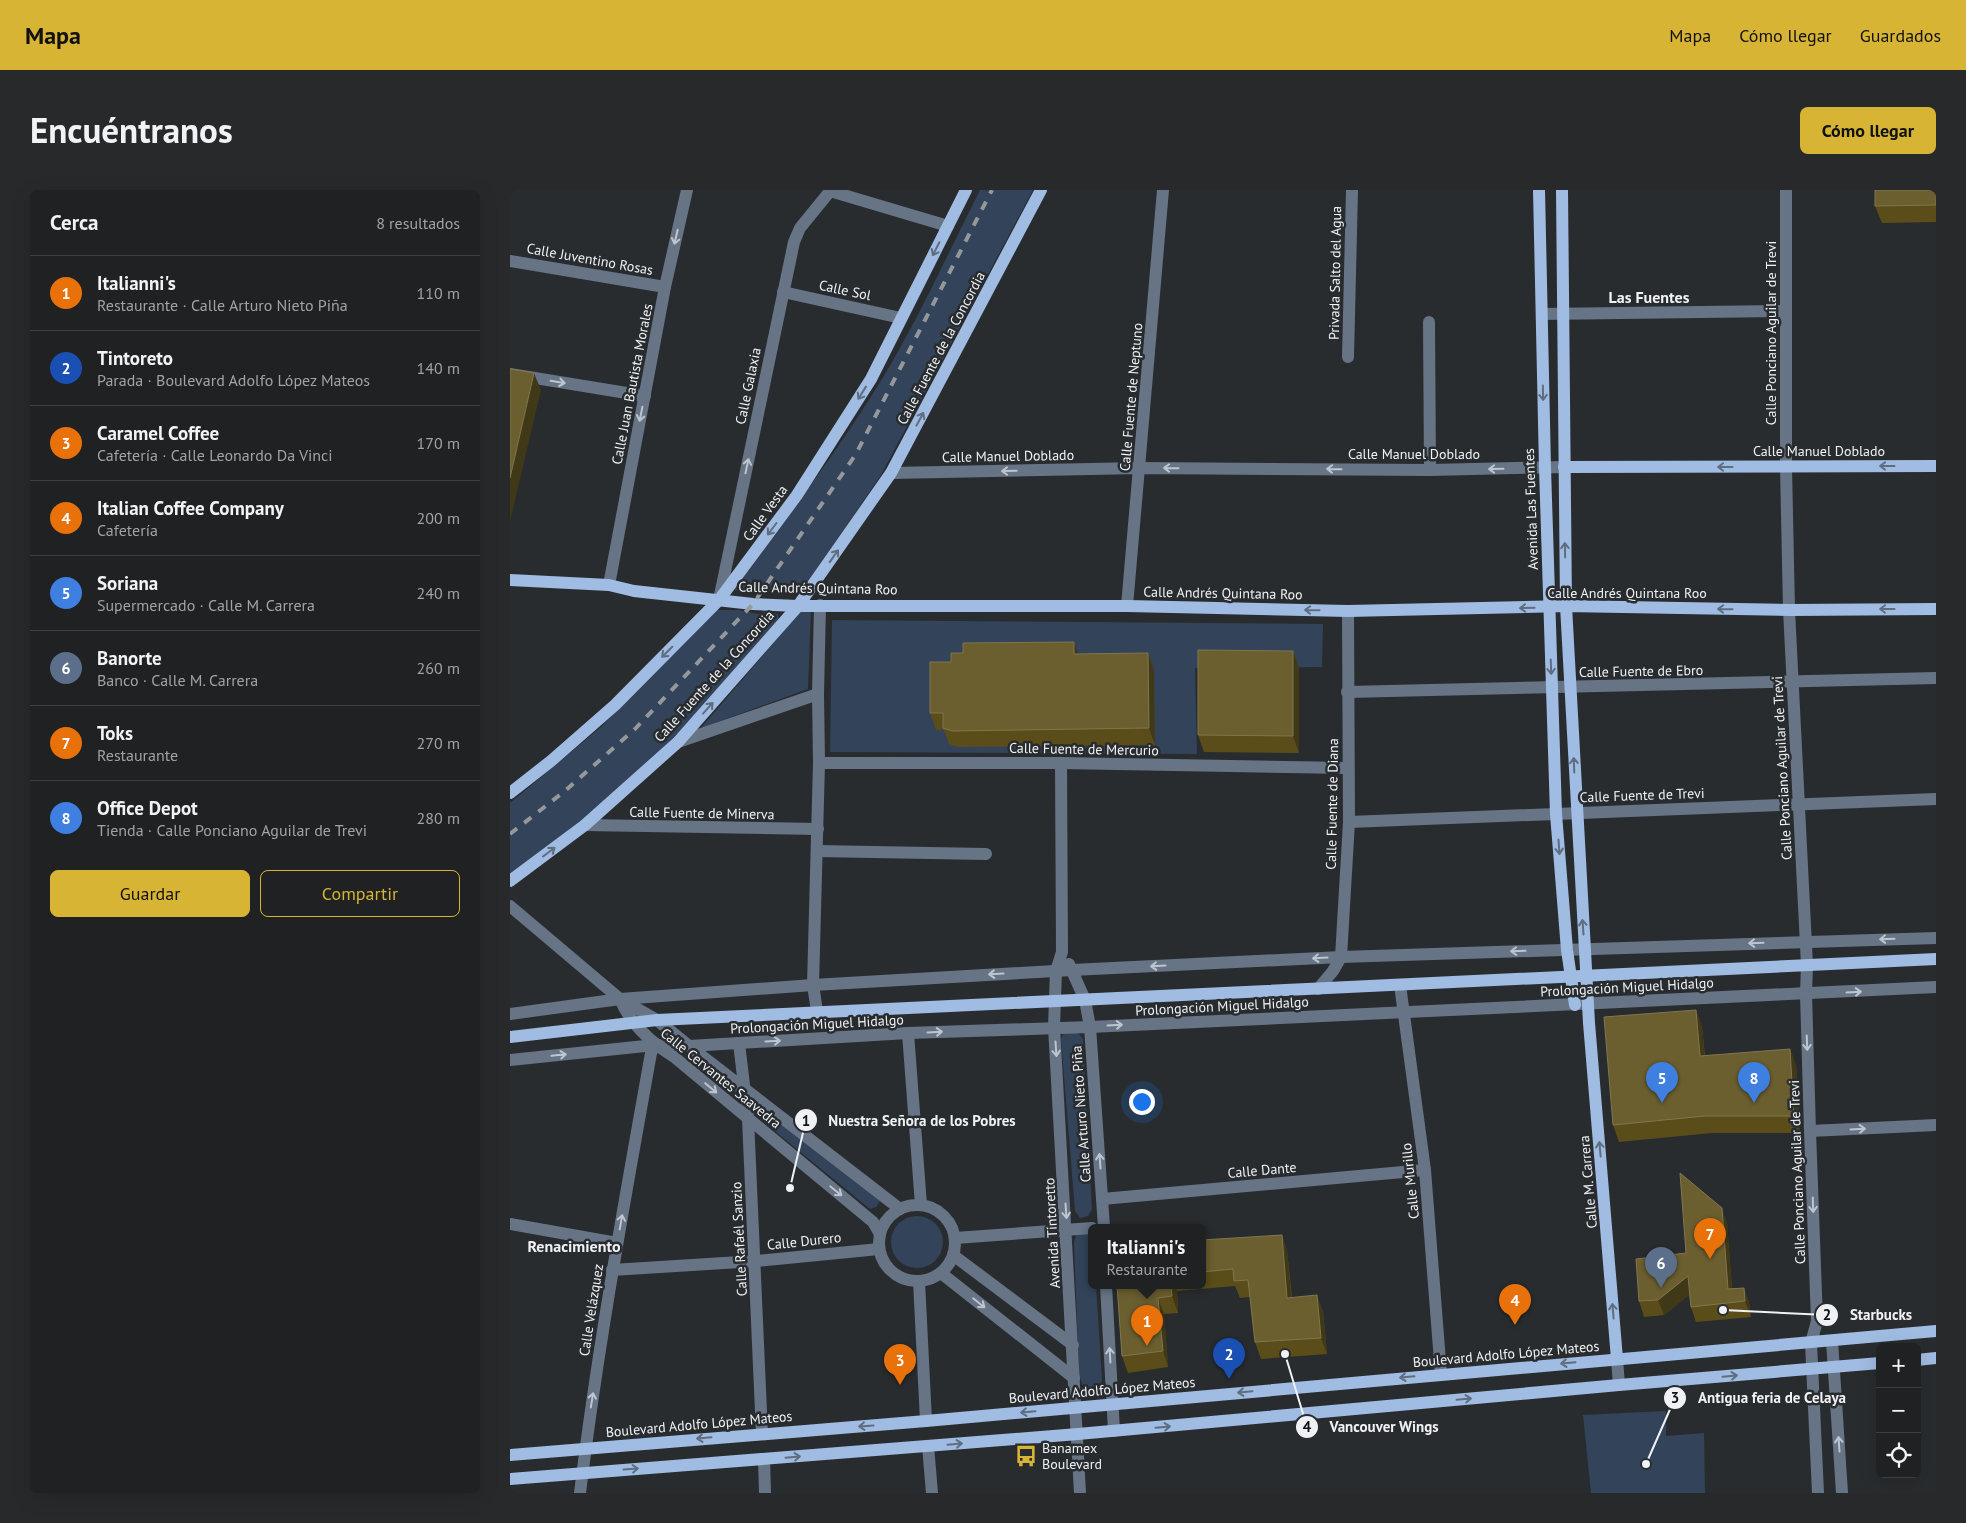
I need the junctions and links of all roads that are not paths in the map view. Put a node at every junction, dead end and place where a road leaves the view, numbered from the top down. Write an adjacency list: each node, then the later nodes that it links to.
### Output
1 (687, 190): 12 (street, Calle Juan Bautista Morales, one-way to 12)
2 (966, 190): 10 (main road, Calle Vesta)
3 (1041, 190): 28 (main road, Calle Fuente de la Concordia, one-way to 3)
4 (1163, 190): 25 (street, Calle Fuente de Neptuno)
5 (1352, 190): 19 (street, Privada Salto del Agua)
6 (1539, 190): 16 (main road, Avenida Las Fuentes)
7 (1562, 190): 15 (main road)
8 (1786, 190): 14 (street, Calle Ponciano Aguilar de Trevi)
9 (830, 191): 10 (street); 13 (street, Calle Galaxia)
10 (948, 226): 17 (main road, Calle Vesta, one-way to 17)
11 (510, 261): 12 (street, Calle Juventino Rosas)
12 (665, 287): 21 (street, Calle Juan Bautista Morales)
13 (783, 292): 17 (street, Calle Sol); 31 (street, Calle Galaxia, one-way to 13)
14 (1785, 311): 15 (street); 22 (street, Calle Ponciano Aguilar de Trevi)
15 (1562, 313): 16 (street); 24 (main road)
16 (1542, 314): 26 (main road, Avenida Las Fuentes, one-way to 26)
17 (901, 318): 31 (main road, Calle Vesta, one-way to 31)
18 (1429, 322): 27 (street)
19 (1348, 357)
20 (510, 374): 21 (street, one-way to 21)
21 (645, 396): 30 (street, Calle Juan Bautista Morales, one-way to 30)
22 (1786, 466): 23 (main road, Calle Manuel Doblado, one-way to 22); 24 (main road, Calle Manuel Doblado, one-way to 24); 38 (street, Calle Ponciano Aguilar de Trevi)
23 (1936, 466)
24 (1564, 467): 26 (street, Calle Manuel Doblado); 35 (main road, one-way to 24)
25 (1140, 468): 27 (street, Calle Manuel Doblado, one-way to 25); 28 (street, Calle Manuel Doblado, one-way to 28); 34 (street, Calle Fuente de Neptuno)
26 (1545, 468): 27 (street, Calle Manuel Doblado, one-way to 27); 36 (main road, Avenida Las Fuentes)
27 (1430, 470)
28 (892, 473): 32 (main road, Calle Fuente de la Concordia, one-way to 28)
29 (510, 580): 30 (main road, Calle Andrés Quintana Roo)
30 (609, 585): 31 (main road, Calle Andrés Quintana Roo)
31 (719, 600): 32 (main road, Calle Andrés Quintana Roo); 50 (main road, Calle Vesta, one-way to 50)
32 (798, 606): 33 (main road, Calle Andrés Quintana Roo); 46 (main road, Calle Fuente de la Concordia, one-way to 32)
33 (820, 606): 34 (main road, Calle Andrés Quintana Roo); 45 (street)
34 (1127, 606): 39 (main road, Calle Andrés Quintana Roo, one-way to 34)
35 (1566, 606): 36 (main road, Calle Andrés Quintana Roo); 38 (main road, Calle Andrés Quintana Roo, one-way to 35); 42 (main road)
36 (1549, 607): 39 (main road, Calle Andrés Quintana Roo, one-way to 39); 43 (main road, Avenida Las Fuentes, one-way to 43)
37 (1936, 609): 38 (main road, Calle Andrés Quintana Roo, one-way to 38)
38 (1790, 610): 41 (street, Calle Ponciano Aguilar de Trevi)
39 (1348, 611): 44 (street, Calle Fuente de Diana)
40 (1936, 678): 41 (street, Calle Fuente de Ebro)
41 (1794, 683): 42 (street, Calle Fuente de Ebro); 52 (street, Calle Ponciano Aguilar de Trevi)
42 (1571, 687): 43 (street, Calle Fuente de Ebro); 53 (main road, one-way to 42)
43 (1552, 688): 44 (street, Calle Fuente de Ebro); 54 (main road, Avenida Las Fuentes)
44 (1347, 692): 49 (street, Calle Fuente de Diana)
45 (818, 694): 46 (street); 47 (street)
46 (678, 742): 56 (main road, Calle Fuente de la Concordia)
47 (819, 763): 48 (street, Calle Fuente de Mercurio); 57 (street)
48 (1061, 764): 49 (street, Calle Fuente de Mercurio); 66 (street)
49 (1348, 768): 55 (street, Calle Fuente de Diana)
50 (510, 793)
51 (1936, 799): 52 (street, Calle Fuente de Trevi)
52 (1799, 804): 53 (street, Calle Fuente de Trevi); 63 (street, Calle Ponciano Aguilar de Trevi)
53 (1576, 813): 54 (street, Calle Fuente de Trevi); 64 (main road, one-way to 53)
54 (1556, 814): 55 (street, Calle Fuente de Trevi); 65 (main road, Avenida Las Fuentes, one-way to 65)
55 (1348, 822): 67 (street, Calle Fuente de Diana)
56 (585, 826): 57 (street, Calle Fuente de Minerva); 60 (main road, Calle Fuente de la Concordia, one-way to 56)
57 (818, 829): 58 (street)
58 (817, 851): 59 (street); 74 (street)
59 (986, 854)
60 (510, 881)
61 (510, 906): 79 (street)
62 (1936, 938): 63 (street, one-way to 63)
63 (1805, 942): 64 (street, one-way to 64); 69 (street, Calle Ponciano Aguilar de Trevi)
64 (1585, 949): 65 (street); 72 (main road)
65 (1566, 950): 67 (street, one-way to 67); 73 (main road, Avenida Las Fuentes)
66 (1062, 952): 70 (street); 71 (street, Avenida Tintoretto)
67 (1341, 957): 70 (street, one-way to 70); 77 (street, Calle Fuente de Diana)
68 (1936, 959): 69 (main road, Prolongación Miguel Hidalgo)
69 (1807, 965): 72 (main road, Prolongación Miguel Hidalgo); 78 (street, Calle Ponciano Aguilar de Trevi)
70 (1072, 970): 71 (street); 81 (street)
71 (1056, 971): 74 (street, one-way to 74); 80 (street, Avenida Tintoretto)
72 (1587, 976): 73 (main road, Prolongación Miguel Hidalgo); 82 (main road, Calle M. Carrera)
73 (1570, 977): 75 (main road, Prolongación Miguel Hidalgo); 83 (main road)
74 (813, 985): 79 (street); 84 (street)
75 (1400, 985): 77 (main road, Prolongación Miguel Hidalgo); 85 (street, Calle Murillo)
76 (1936, 987): 78 (street, Prolongación Miguel Hidalgo, one-way to 76)
77 (1318, 989): 81 (main road, Prolongación Miguel Hidalgo)
78 (1806, 994): 82 (street, Prolongación Miguel Hidalgo); 100 (street, Calle Ponciano Aguilar de Trevi, one-way to 100)
79 (620, 999): 86 (street); 87 (street, Calle Cervantes Saavedra); 88 (street, Calle Cervantes Saavedra)
80 (1056, 1000): 81 (main road, Prolongación Miguel Hidalgo); 84 (main road, Prolongación Miguel Hidalgo); 89 (street, Avenida Tintoretto)
81 (1085, 1000): 90 (street, Calle Arturo Nieto Piña)
82 (1588, 1004): 83 (street, Prolongación Miguel Hidalgo); 124 (main road, Calle M. Carrera, one-way to 82)
83 (1575, 1005): 85 (street, Prolongación Miguel Hidalgo)
84 (817, 1011): 87 (main road, Prolongación Miguel Hidalgo)
85 (1403, 1012): 90 (street, Prolongación Miguel Hidalgo, one-way to 85); 101 (street, Calle Murillo)
86 (510, 1014)
87 (657, 1020): 88 (main road, Prolongación Miguel Hidalgo); 95 (street, Calle Cervantes Saavedra)
88 (633, 1023): 92 (main road, Prolongación Miguel Hidalgo); 94 (street, Calle Cervantes Saavedra)
89 (1054, 1027): 90 (street, Prolongación Miguel Hidalgo); 91 (street, Prolongación Miguel Hidalgo, one-way to 89); 108 (street, Avenida Tintoretto, one-way to 108)
90 (1090, 1027): 102 (street, Calle Arturo Nieto Piña, one-way to 90)
91 (908, 1033): 93 (street, Prolongación Miguel Hidalgo, one-way to 91); 103 (street)
92 (510, 1037)
93 (739, 1044): 95 (street, Prolongación Miguel Hidalgo); 97 (street, Calle Rafaél Sanzio)
94 (655, 1045): 95 (street, Prolongación Miguel Hidalgo); 96 (street, Prolongación Miguel Hidalgo, one-way to 94); 98 (street, Calle Cervantes Saavedra, one-way to 98); 111 (street, Calle Velázquez, one-way to 94)
95 (689, 1046): 97 (street, Calle Cervantes Saavedra)
96 (510, 1060)
97 (744, 1089): 98 (street, Calle Rafaél Sanzio); 104 (street, Calle Cervantes Saavedra)
98 (748, 1119): 109 (street, Calle Cervantes Saavedra, one-way to 109); 114 (street, Calle Rafaél Sanzio)
99 (1936, 1125): 100 (street, one-way to 99)
100 (1810, 1131): 121 (street, Calle Ponciano Aguilar de Trevi, one-way to 121)
101 (1425, 1170): 102 (street, Calle Dante); 129 (street, Calle Murillo)
102 (1102, 1199): 106 (street, Calle Arturo Nieto Piña)
103 (921, 1205): 104 (street); 110 (street)
104 (900, 1209): 109 (street)
105 (510, 1224): 111 (street)
106 (1104, 1224)
107 (1088, 1228): 108 (street)
108 (1067, 1231): 110 (street); 122 (street, Avenida Tintoretto)
109 (880, 1234): 112 (street)
110 (955, 1238): 113 (street)
111 (617, 1243): 115 (street, Calle Velázquez)
112 (879, 1249): 114 (street, Calle Durero); 117 (street)
113 (953, 1255): 116 (street); 122 (street)
114 (756, 1261): 115 (street, Calle Durero); 136 (street, Calle Rafaél Sanzio)
115 (612, 1270): 139 (street, Calle Velázquez, one-way to 115)
116 (941, 1272): 117 (street); 130 (street, one-way to 130)
117 (919, 1281): 134 (street)
118 (1106, 1289): 132 (street, one-way to 118)
119 (1936, 1331): 120 (main road, Boulevard Adolfo López Mateos)
120 (1832, 1341): 121 (main road, Boulevard Adolfo López Mateos); 127 (street)
121 (1810, 1343): 124 (main road, Boulevard Adolfo López Mateos); 128 (street, Calle Ponciano Aguilar de Trevi)
122 (1073, 1345): 130 (street, Avenida Tintoretto)
123 (1936, 1358): 125 (main road)
124 (1617, 1359): 129 (main road, Boulevard Adolfo López Mateos, one-way to 129); 131 (street, Calle M. Carrera)
125 (1921, 1360)
126 (1876, 1364): 127 (main road)
127 (1834, 1368): 128 (main road); 149 (street, one-way to 127)
128 (1811, 1369): 131 (main road, one-way to 128); 148 (street, Calle Ponciano Aguilar de Trevi)
129 (1441, 1374): 132 (main road, Boulevard Adolfo López Mateos, one-way to 132)
130 (1074, 1378): 133 (street, Avenida Tintoretto)
131 (1619, 1385): 135 (main road, one-way to 131)
132 (1112, 1404): 133 (main road, Boulevard Adolfo López Mateos); 135 (street)
133 (1076, 1408): 134 (main road, Boulevard Adolfo López Mateos, one-way to 134); 137 (street, Avenida Tintoretto)
134 (926, 1421): 136 (main road, Boulevard Adolfo López Mateos, one-way to 136)
135 (1114, 1431): 137 (main road)
136 (762, 1434): 139 (main road, Boulevard Adolfo López Mateos, one-way to 139)
137 (1078, 1434): 138 (main road, one-way to 137); 147 (street, Avenida Tintoretto)
138 (928, 1446): 141 (main road, one-way to 138); 146 (street)
139 (586, 1448): 140 (main road, Boulevard Adolfo López Mateos); 142 (street, Calle Velázquez)
140 (510, 1455)
141 (764, 1459): 142 (main road, one-way to 141); 145 (street)
142 (582, 1473): 143 (main road); 144 (street, Calle Velázquez)
143 (510, 1479)
144 (580, 1493)
145 (764, 1493)
146 (932, 1493)
147 (1080, 1493)
148 (1818, 1493)
149 (1842, 1493)

